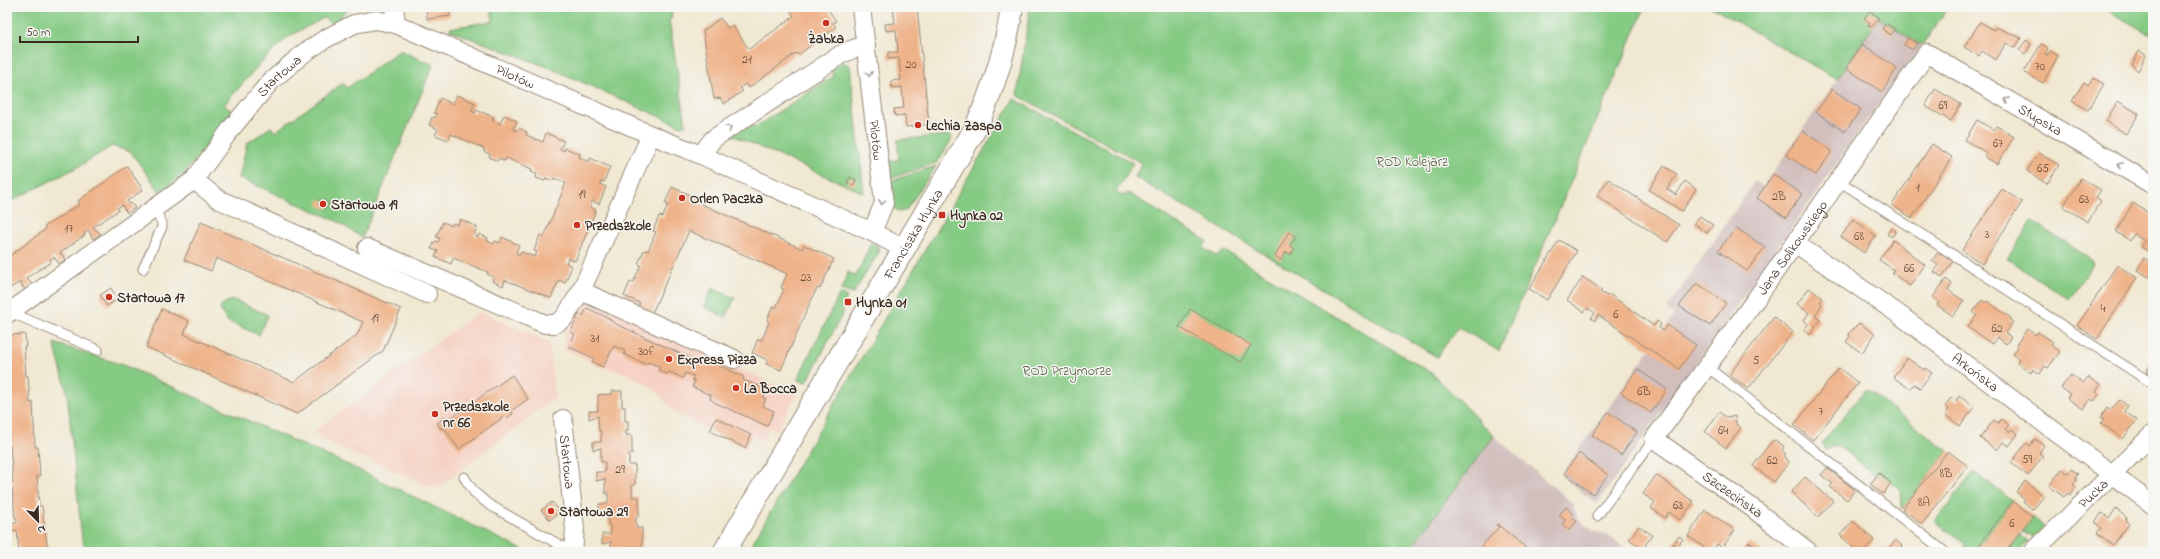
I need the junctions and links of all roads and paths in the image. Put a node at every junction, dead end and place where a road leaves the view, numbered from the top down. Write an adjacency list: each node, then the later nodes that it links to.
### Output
1 (861, 7): 4 (street, Pilotów)
2 (1012, 7): 15 (street, Franciszka Hynka)
3 (395, 16): 6 (street, Pilotów); 8 (street, Startowa)
4 (866, 45): 7 (street, one-way to 4); 12 (street, Pilotów, one-way to 12)
5 (1927, 53): 9 (street, Jana Solikowskiego); 10 (street, Słupska, one-way to 5)
6 (651, 135): 7 (street, Pilotów); 17 (street)
7 (701, 155): 12 (street, Pilotów)
8 (194, 180): 11 (street, Startowa); 18 (street)
9 (1839, 180): 13 (street, Jana Solikowskiego); 23 (lane)
10 (2153, 185)
11 (155, 210): 16 (lane); 19 (street, Startowa)
12 (872, 232): 15 (street, Pilotów)
13 (1795, 243): 22 (street, Jana Solikowskiego); 27 (street, Arkońska)
14 (367, 248): 17 (street)
15 (902, 248): 32 (street, Franciszka Hynka)
16 (143, 269)
17 (581, 291): 21 (street)
18 (427, 294)
19 (8, 312): 20 (lane)
20 (98, 350)
21 (734, 359)
22 (1706, 366): 26 (street, Jana Solikowskiego); 34 (lane)
23 (2153, 384)
24 (563, 419): 31 (street, Startowa)
25 (2153, 434): 27 (street, Pucka)
26 (1654, 439): 30 (lane); 33 (street, Szczecińska)
27 (2111, 474): 29 (street, Arkońska); 35 (street, Pucka)
28 (464, 477): 31 (lane, Startowa)
29 (2153, 505)
30 (1597, 516)
31 (573, 552)
32 (724, 552)
33 (1809, 552)
34 (1945, 552)
35 (2033, 552)

